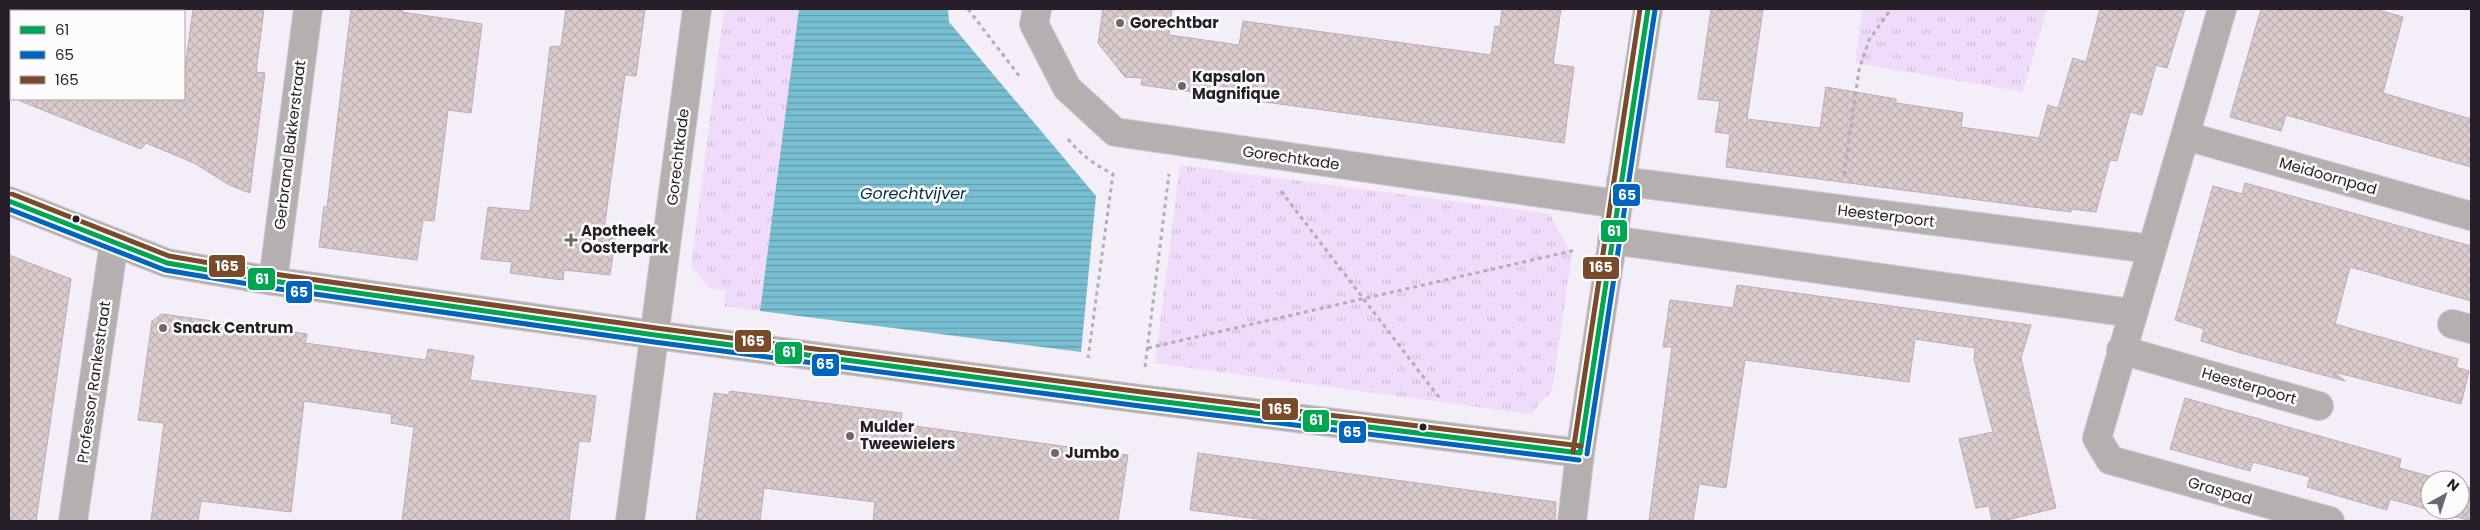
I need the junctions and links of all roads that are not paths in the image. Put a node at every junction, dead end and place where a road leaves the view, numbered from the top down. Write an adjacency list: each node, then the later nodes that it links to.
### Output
1 (308, 9): 13 (street, Gerbrand Bakkerstraat)
2 (697, 9): 15 (street, Gorechtkade)
3 (1037, 9): 7 (street, Gorechtkade)
4 (1648, 9): 7 (street)
5 (2222, 9): 6 (street)
6 (2186, 136): 9 (street, Meidoornpad); 12 (street)
7 (1620, 193): 11 (street); 12 (street, Heesterpoort)
8 (9, 201): 10 (street)
9 (2471, 216)
10 (114, 243): 13 (street); 19 (street, Professor Rankestraat)
11 (1611, 247): 14 (street); 18 (street)
12 (2151, 249): 14 (street)
13 (273, 281): 15 (street)
14 (2131, 313): 16 (street)
15 (655, 335): 18 (street); 20 (street, Gorechtkade)
16 (2121, 350): 17 (street, Heesterpoort); 22 (street, Graspad)
17 (2318, 406)
18 (1580, 453): 21 (street)
19 (74, 521)
20 (630, 521)
21 (1572, 521)
22 (2330, 521)

